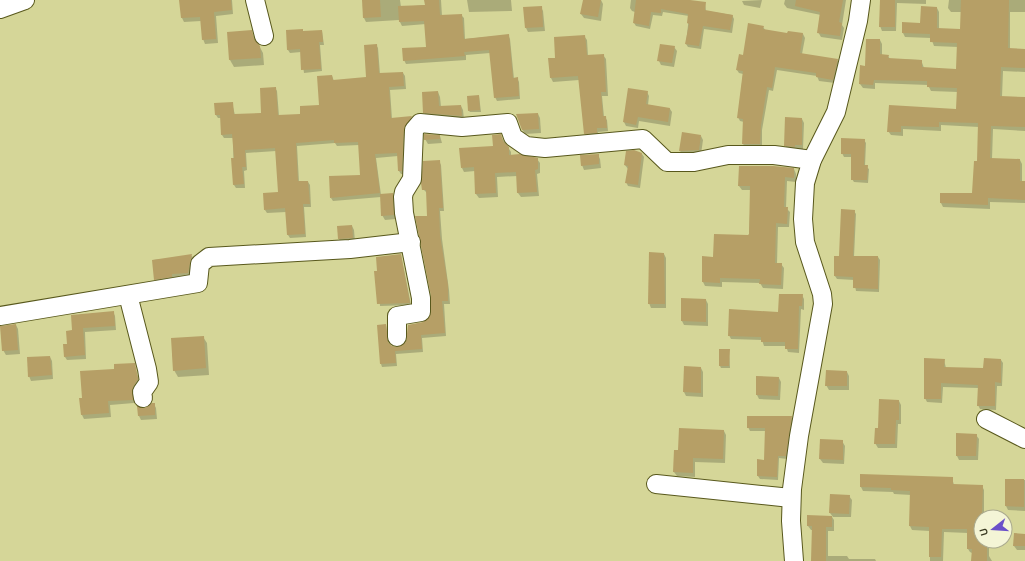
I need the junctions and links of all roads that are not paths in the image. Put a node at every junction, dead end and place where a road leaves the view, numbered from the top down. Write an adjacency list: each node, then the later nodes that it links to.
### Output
1 (25, 0): 4 (street)
2 (255, 0): 5 (street)
3 (860, 0): 6 (street)
4 (0, 9)
5 (264, 36)
6 (812, 160): 7 (street); 15 (street)
7 (411, 242): 8 (street); 10 (street)
8 (128, 295): 9 (street); 11 (street)
9 (0, 316)
10 (397, 337)
11 (142, 398)
12 (986, 419): 13 (street)
13 (1025, 439)
14 (656, 484): 15 (street)
15 (792, 498): 16 (street)
16 (794, 561)

